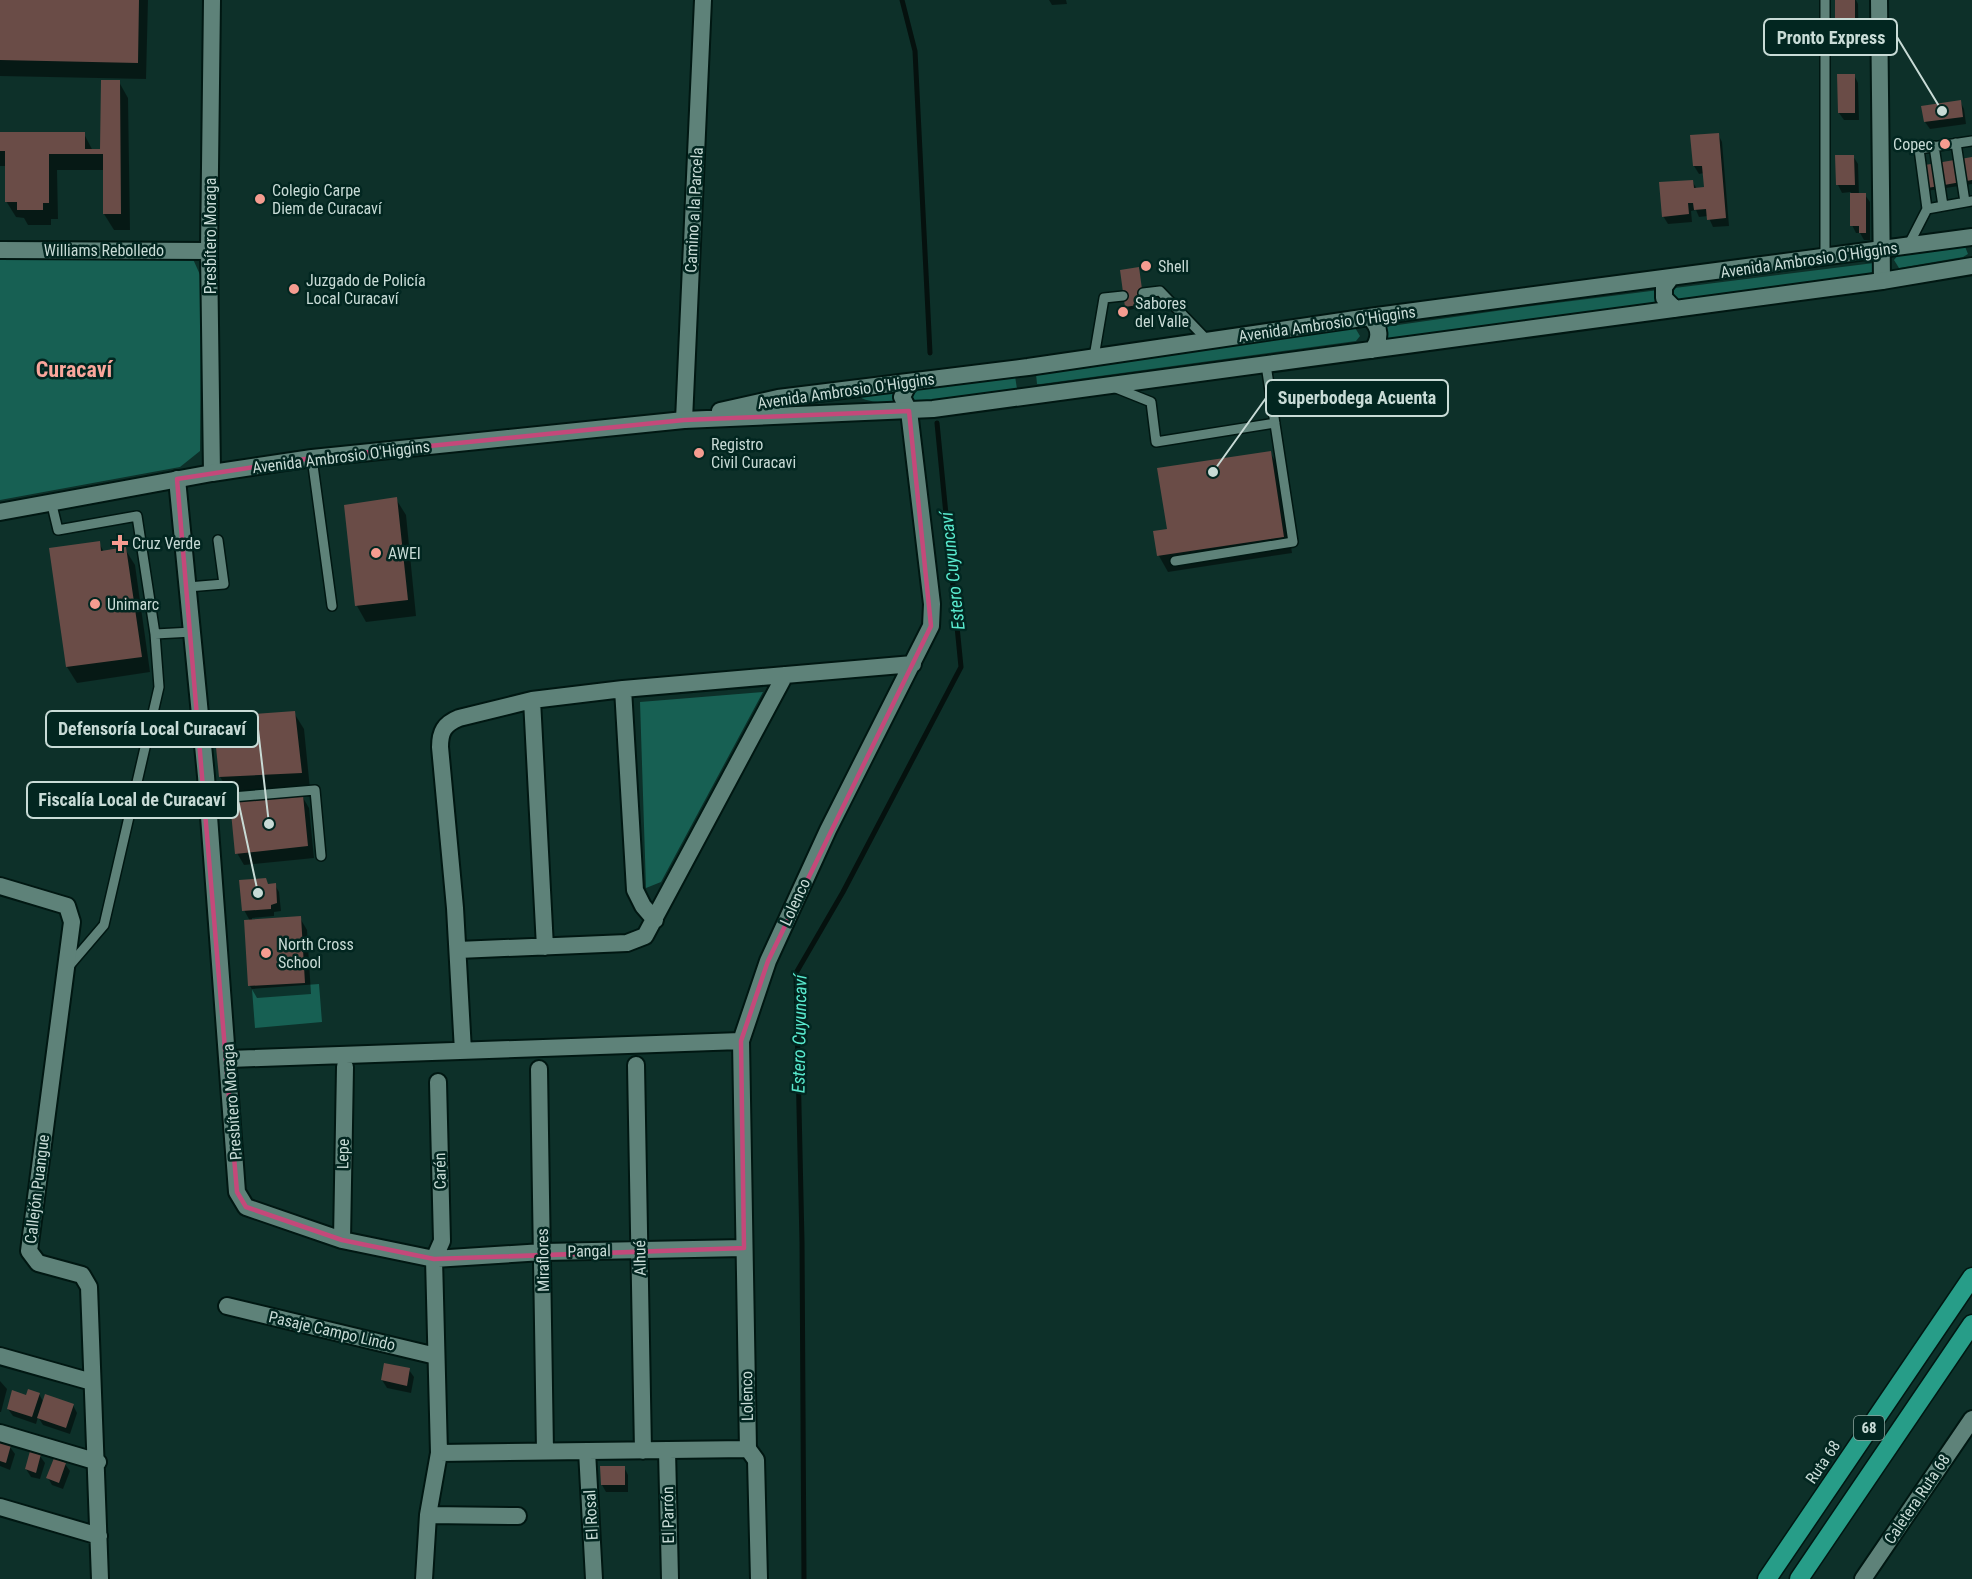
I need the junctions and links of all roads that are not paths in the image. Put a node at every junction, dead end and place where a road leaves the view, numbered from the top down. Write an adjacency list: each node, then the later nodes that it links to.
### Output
1 (212, 0): 14 (street, Presbítero Moraga)
2 (703, 0): 31 (street, Camino a la Parcela)
3 (1825, 0): 16 (lane)
4 (1879, 0): 15 (street)
5 (1972, 141): 6 (lane)
6 (1956, 143): 7 (lane); 8 (lane)
7 (1934, 146): 9 (lane); 10 (lane)
8 (1968, 202): 9 (lane)
9 (1943, 206): 10 (lane)
10 (1927, 209): 12 (lane)
11 (1972, 237): 12 (street, Avenida Ambrosio O'Higgins)
12 (1908, 246): 15 (street, Avenida Ambrosio O'Higgins)
13 (0, 250): 14 (street, Williams Rebolledo)
14 (209, 250): 34 (street, Presbítero Moraga)
15 (1880, 250): 16 (street, Avenida Ambrosio O'Higgins); 19 (street)
16 (1825, 258): 18 (street, Avenida Ambrosio O'Higgins)
17 (1972, 266): 19 (street, Avenida Ambrosio O'Higgins)
18 (1670, 279): 22 (street); 23 (street, Avenida Ambrosio O'Higgins)
19 (1882, 281): 22 (street, Avenida Ambrosio O'Higgins)
20 (1143, 293): 24 (lane)
21 (1123, 296): 26 (lane)
22 (1675, 309): 25 (street, Avenida Ambrosio O'Higgins)
23 (1369, 317): 24 (street, Avenida Ambrosio O'Higgins); 25 (street)
24 (1208, 341): 26 (street, Avenida Ambrosio O'Higgins)
25 (1372, 350): 27 (street, Avenida Ambrosio O'Higgins)
26 (1094, 357): 28 (street, Avenida Ambrosio O'Higgins)
27 (1266, 365): 29 (street, Avenida Ambrosio O'Higgins); 32 (lane)
28 (909, 383): 30 (street, Lolenco); 31 (street, Avenida Ambrosio O'Higgins)
29 (1111, 386): 30 (street, Avenida Ambrosio O'Higgins); 32 (lane)
30 (909, 411): 31 (street, Avenida Ambrosio O'Higgins); 44 (street, Lolenco)
31 (684, 420): 33 (street, Avenida Ambrosio O'Higgins)
32 (1275, 423): 39 (lane)
33 (312, 458): 34 (street, Avenida Ambrosio O'Higgins); 41 (lane)
34 (212, 473): 35 (street, Avenida Ambrosio O'Higgins)
35 (177, 479): 36 (street, Avenida Ambrosio O'Higgins); 40 (street, Presbítero Moraga)
36 (51, 501): 37 (street, Avenida Ambrosio O'Higgins); 43 (lane)
37 (0, 512)
38 (218, 540): 40 (lane)
39 (1175, 561)
40 (188, 587): 42 (street, Presbítero Moraga)
41 (332, 606)
42 (193, 632): 43 (lane); 48 (street, Presbítero Moraga)
43 (155, 634): 54 (lane)
44 (913, 664): 45 (street); 55 (street, Lolenco)
45 (785, 675): 46 (street); 51 (street)
46 (623, 689): 47 (street); 51 (street)
47 (532, 700): 52 (street); 53 (street)
48 (208, 800): 49 (lane); 57 (street, Presbítero Moraga)
49 (321, 856)
50 (0, 886): 54 (street, Callejón Puangue)
51 (655, 920): 52 (street)
52 (545, 947): 53 (street)
53 (458, 950): 56 (street)
54 (68, 968): 72 (street, Callejón Puangue)
55 (741, 1041): 56 (street); 63 (street, Lolenco)
56 (463, 1050): 57 (street)
57 (229, 1059): 62 (street, Presbítero Moraga)
58 (636, 1065): 64 (street, Alhué)
59 (345, 1067): 62 (street, Lepe)
60 (539, 1069): 65 (street, Miraflores)
61 (438, 1082): 66 (street, Carén)
62 (342, 1240): 66 (street, Presbítero Moraga)
63 (744, 1248): 64 (street, Pangal); 75 (street, Lolenco)
64 (640, 1250): 65 (street, Pangal); 76 (street, Alhué)
65 (543, 1252): 66 (street, Pangal); 78 (street, Miraflores)
66 (434, 1259): 71 (street)
67 (1972, 1276): 91 (highway, Ruta 68 / 68)
68 (227, 1306): 71 (street, Pasaje Campo Lindo)
69 (1972, 1324): 92 (highway, 68)
70 (0, 1356): 72 (street)
71 (436, 1356): 80 (street)
72 (92, 1382): 81 (street, Callejón Puangue)
73 (1972, 1419): 93 (street, Caletera Ruta 68)
74 (0, 1433): 81 (street)
75 (748, 1449): 77 (street); 90 (street, Lolenco)
76 (643, 1450): 77 (street); 79 (street)
77 (667, 1450): 89 (street, El Parrón)
78 (545, 1451): 79 (street); 80 (street)
79 (587, 1451): 88 (street, El Rosal)
80 (439, 1453): 83 (street)
81 (98, 1462): 85 (street, Callejón Puangue)
82 (0, 1507): 85 (street)
83 (428, 1515): 84 (street); 87 (street)
84 (518, 1516)
85 (99, 1536): 86 (street, Callejón Puangue)
86 (100, 1579)
87 (424, 1579)
88 (594, 1579)
89 (670, 1579)
90 (759, 1579)
91 (1767, 1579)
92 (1799, 1579)
93 (1863, 1579)

